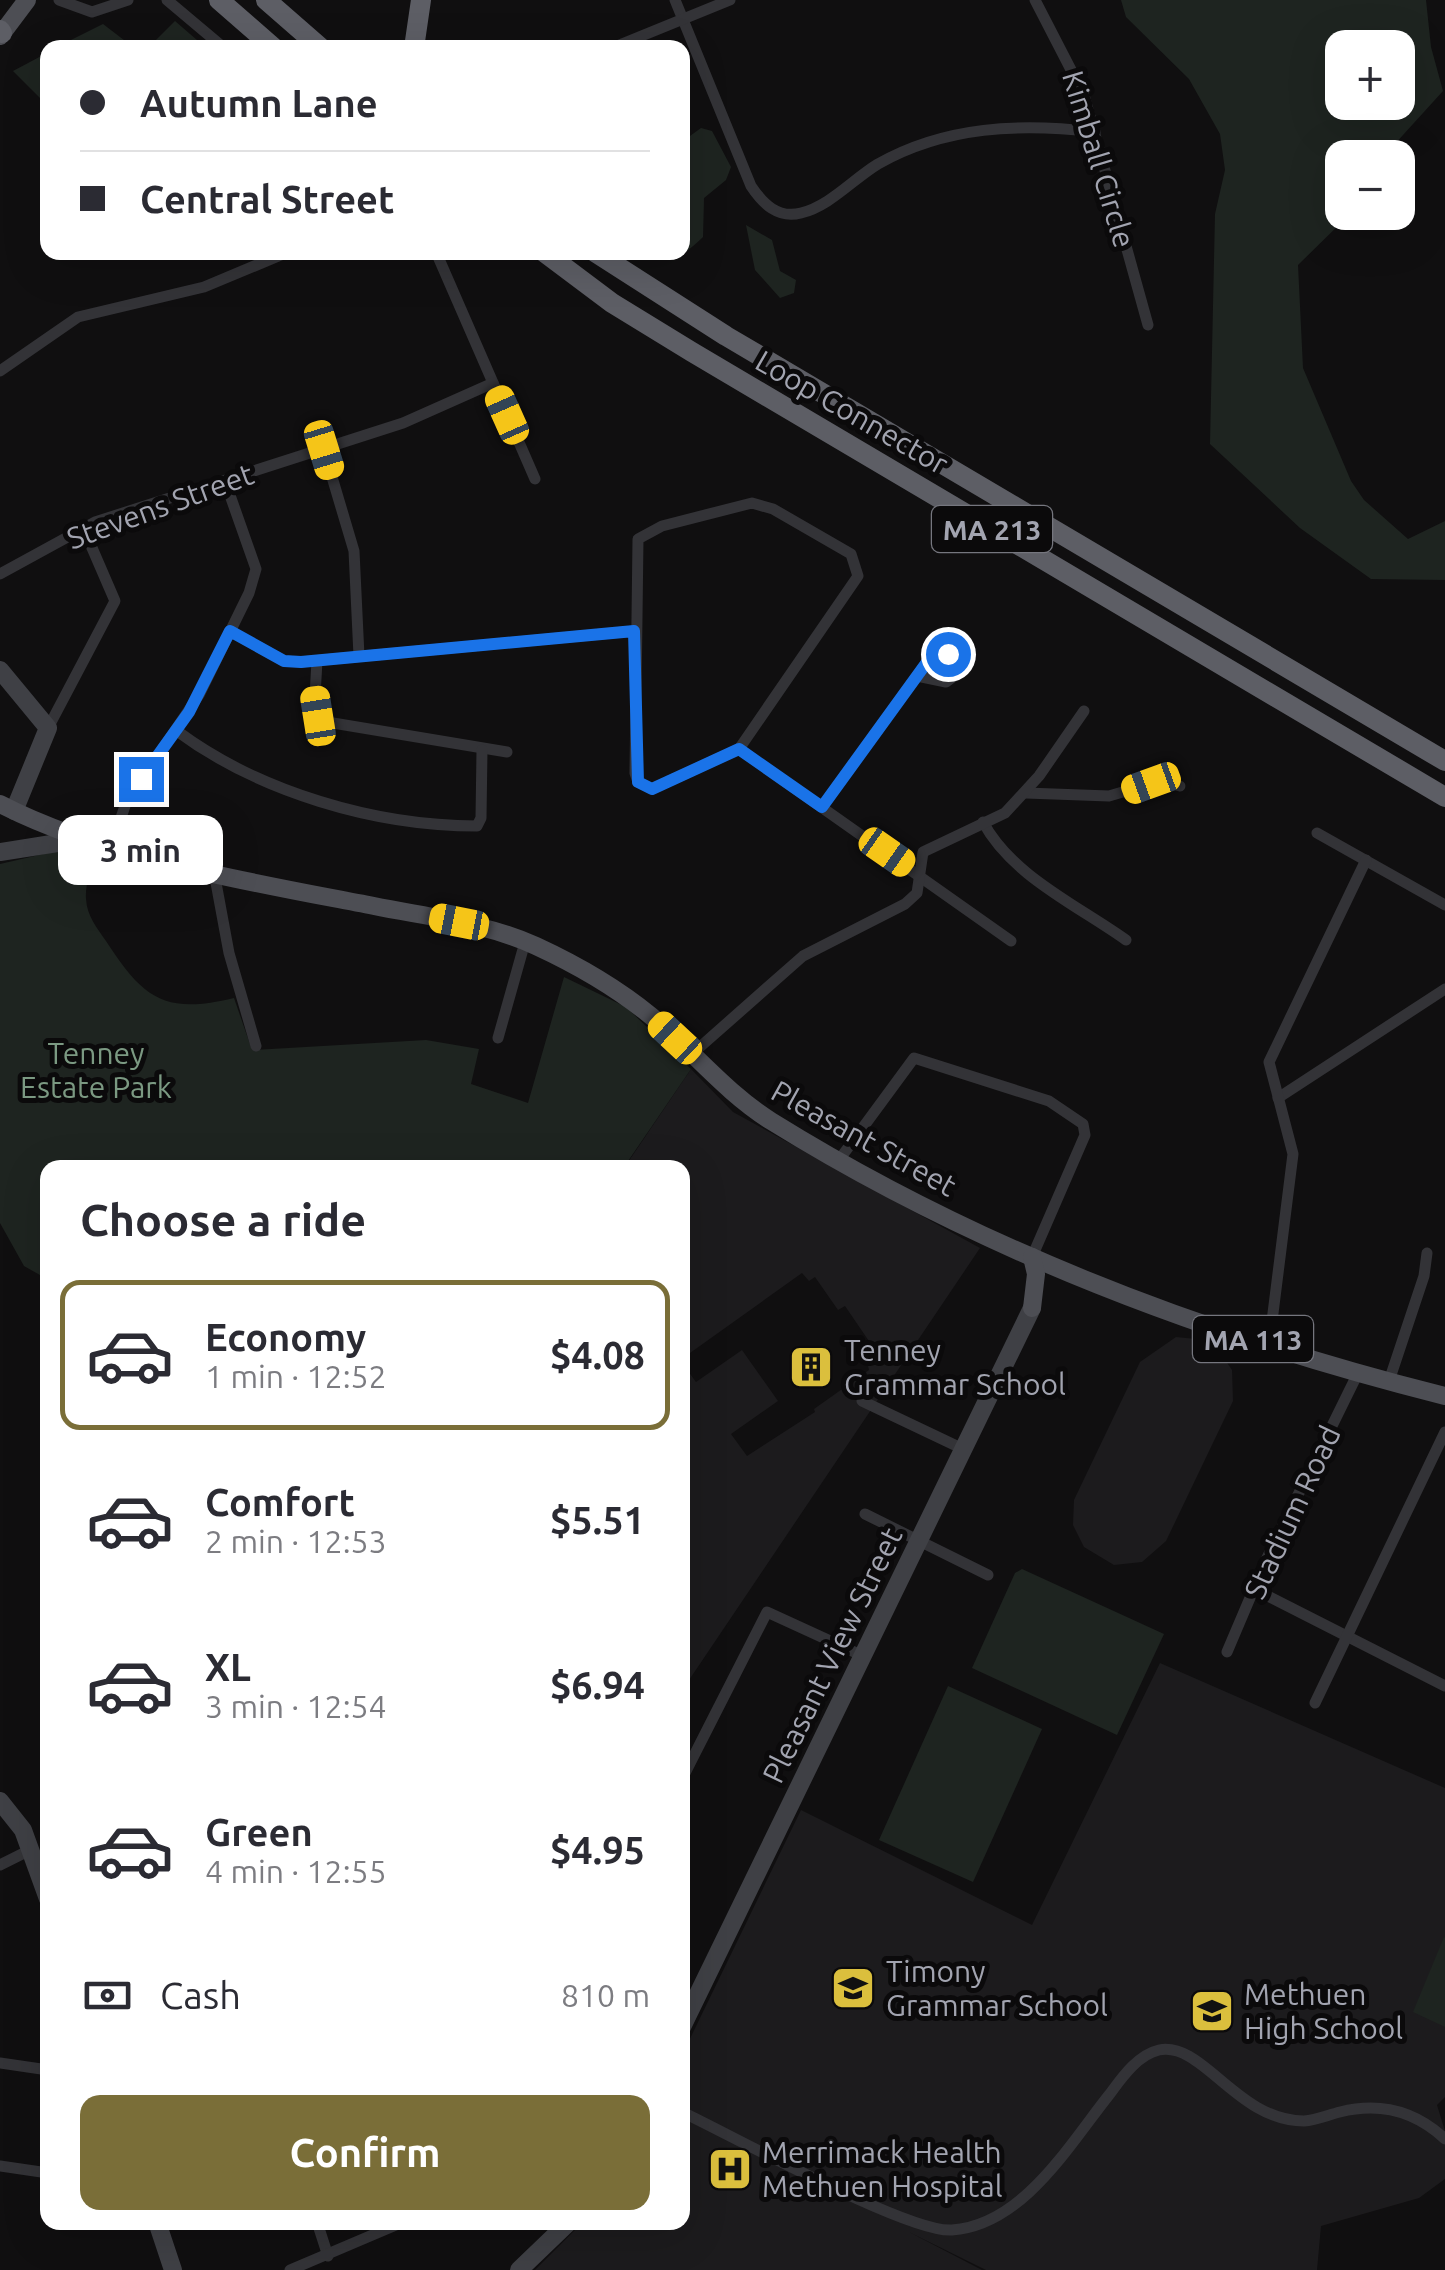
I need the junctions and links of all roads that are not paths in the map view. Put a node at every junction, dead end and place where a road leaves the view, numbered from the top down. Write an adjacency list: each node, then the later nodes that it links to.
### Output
1 (27, 0): 12 (main road)
2 (59, 0): 3 (street)
3 (128, 0)
4 (167, 0): 13 (street)
5 (219, 0): 14 (highway)
6 (266, 0): 15 (highway)
7 (421, 0): 16 (highway)
8 (675, 0): 11 (street)
9 (730, 0): 11 (street)
10 (1035, 0): 18 (street, Kimball Circle)
11 (683, 18): 17 (street); 18 (street)
12 (1, 33)
13 (214, 40)
14 (265, 40)
15 (312, 40)
16 (415, 40)
17 (631, 40)
18 (1094, 132): 23 (street, Kimball Circle)
19 (269, 260): 24 (street)
20 (439, 260): 25 (street)
21 (555, 260): 46 (highway, Loop Connector / MA 213)
22 (608, 260): 43 (highway, Loop Connector / MA 213)
23 (1148, 325)
24 (0, 371)
25 (493, 383): 26 (street, Stevens Street); 27 (street)
26 (324, 450): 28 (street, Stevens Street); 33 (street)
27 (535, 479)
28 (225, 482): 29 (street, Stevens Street); 31 (street)
29 (84, 527): 30 (street, Stevens Street); 38 (street)
30 (0, 574)
31 (230, 631): 34 (street); 39 (street)
32 (634, 631): 33 (street); 40 (street); 40 (street)
33 (359, 656): 34 (street)
34 (317, 661): 41 (street)
35 (0, 670): 38 (street)
36 (917, 676): 47 (street)
37 (1084, 710): 45 (street)
38 (48, 728): 48 (street)
39 (177, 732): 41 (street); 52 (street)
40 (739, 749): 47 (street)
41 (482, 750): 42 (street)
42 (507, 752)
43 (1445, 760)
44 (1180, 786): 45 (street)
45 (1026, 793): 49 (street)
46 (1445, 796)
47 (822, 807): 56 (street)
48 (5, 810): 51 (main road, Pleasant Street / MA 113)
49 (982, 822): 56 (street); 58 (street)
50 (1316, 833): 54 (street)
51 (82, 839): 52 (main road, Pleasant Street / MA 113); 53 (street)
52 (111, 847): 55 (main road, Pleasant Street / MA 113)
53 (0, 852)
54 (1366, 860): 57 (street); 65 (street)
55 (214, 872): 60 (main road, Pleasant Street / MA 113); 63 (street)
56 (920, 875): 59 (street); 64 (street)
57 (1445, 905)
58 (1126, 940)
59 (1011, 941)
60 (525, 942): 62 (street); 64 (main road, Pleasant Street / MA 113)
61 (1445, 988): 65 (street)
62 (498, 1038)
63 (256, 1046)
64 (692, 1054): 66 (main road, Pleasant Street / MA 113)
65 (1278, 1098): 71 (street)
66 (838, 1160): 68 (main road, Pleasant Street / MA 113); 68 (street)
67 (1427, 1253): 73 (street)
68 (1032, 1257): 69 (main road, Pleasant Street / MA 113); 70 (main road)
69 (1064, 1271): 70 (main road); 71 (main road, Pleasant Street / MA 113)
70 (1032, 1308): 77 (street, Pleasant View Street)
71 (1270, 1345): 72 (main road, Pleasant Street / MA 113)
72 (1358, 1373): 73 (main road, Pleasant Street / MA 113); 81 (street, Stadium Road)
73 (1390, 1381): 74 (main road, Pleasant Street / MA 113)
74 (1445, 1396)
75 (862, 1401): 77 (street)
76 (1445, 1432): 82 (street)
77 (963, 1449): 79 (street, Pleasant View Street)
78 (865, 1514): 79 (street)
79 (918, 1541): 80 (street); 84 (street, Pleasant View Street)
80 (988, 1575)
81 (1256, 1590): 82 (street); 83 (street, Stadium Road)
82 (1344, 1637): 85 (street); 86 (street)
83 (1228, 1652)
84 (863, 1656): 87 (street); 92 (street, Pleasant View Street)
85 (1445, 1686)
86 (1315, 1703)
87 (690, 1763)
88 (0, 1802): 89 (street)
89 (30, 1850): 90 (street); 91 (street)
90 (0, 1866)
91 (40, 1877)
92 (690, 2010)
93 (0, 2063): 94 (street)
94 (40, 2069)
95 (690, 2116): 96 (street)
96 (1445, 2139)
97 (0, 2166): 98 (street)
98 (40, 2172)
99 (159, 2230): 104 (street)
100 (320, 2230): 103 (street)
101 (385, 2230): 103 (street)
102 (561, 2230): 106 (street)
103 (328, 2256): 105 (street)
104 (173, 2270)
105 (290, 2270)
106 (519, 2270)

